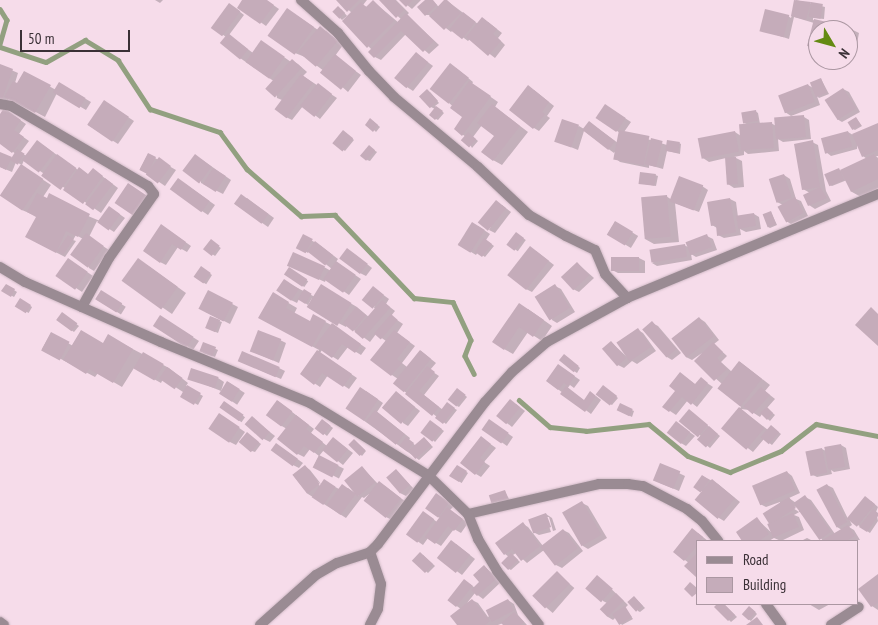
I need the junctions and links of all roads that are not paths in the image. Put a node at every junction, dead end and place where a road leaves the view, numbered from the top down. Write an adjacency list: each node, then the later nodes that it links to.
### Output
1 (301, 0): 5 (street)
2 (0, 104): 6 (street)
3 (878, 194): 5 (street)
4 (0, 267): 6 (street)
5 (627, 298): 7 (street)
6 (82, 307): 7 (street)
7 (428, 475): 8 (street); 10 (street)
8 (468, 514): 9 (street); 17 (street)
9 (717, 540)
10 (370, 552): 15 (street); 16 (street)
11 (767, 605): 18 (street)
12 (859, 607): 19 (street)
13 (0, 622): 14 (street)
14 (4, 625)
15 (260, 625)
16 (370, 625)
17 (539, 625)
18 (781, 625)
19 (831, 625)

